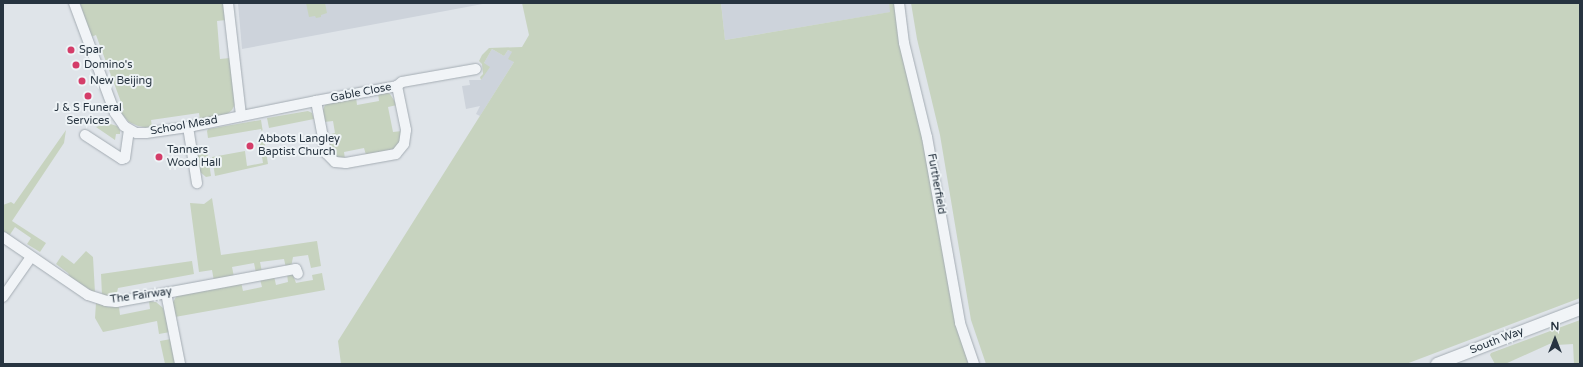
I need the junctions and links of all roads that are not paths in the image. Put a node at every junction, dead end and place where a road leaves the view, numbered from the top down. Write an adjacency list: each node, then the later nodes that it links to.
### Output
1 (74, 3): 9 (street)
2 (228, 3): 7 (street)
3 (899, 3): 19 (street, Furtherfield)
4 (476, 69): 5 (street)
5 (397, 86): 6 (street, Gable Close); 6 (street, Gable Close)
6 (316, 101): 7 (street, Gable Close)
7 (241, 116): 8 (street, School Mead)
8 (188, 127): 9 (street, School Mead); 11 (street)
9 (129, 130): 10 (street)
10 (85, 135)
11 (198, 183)
12 (3, 237): 13 (street, The Fairway)
13 (31, 257): 15 (street, The Fairway); 16 (street)
14 (297, 268): 15 (street, The Fairway)
15 (166, 293): 18 (street)
16 (3, 297)
17 (1580, 309): 20 (street, South Way)
18 (180, 364)
19 (974, 364)
20 (1437, 364)

